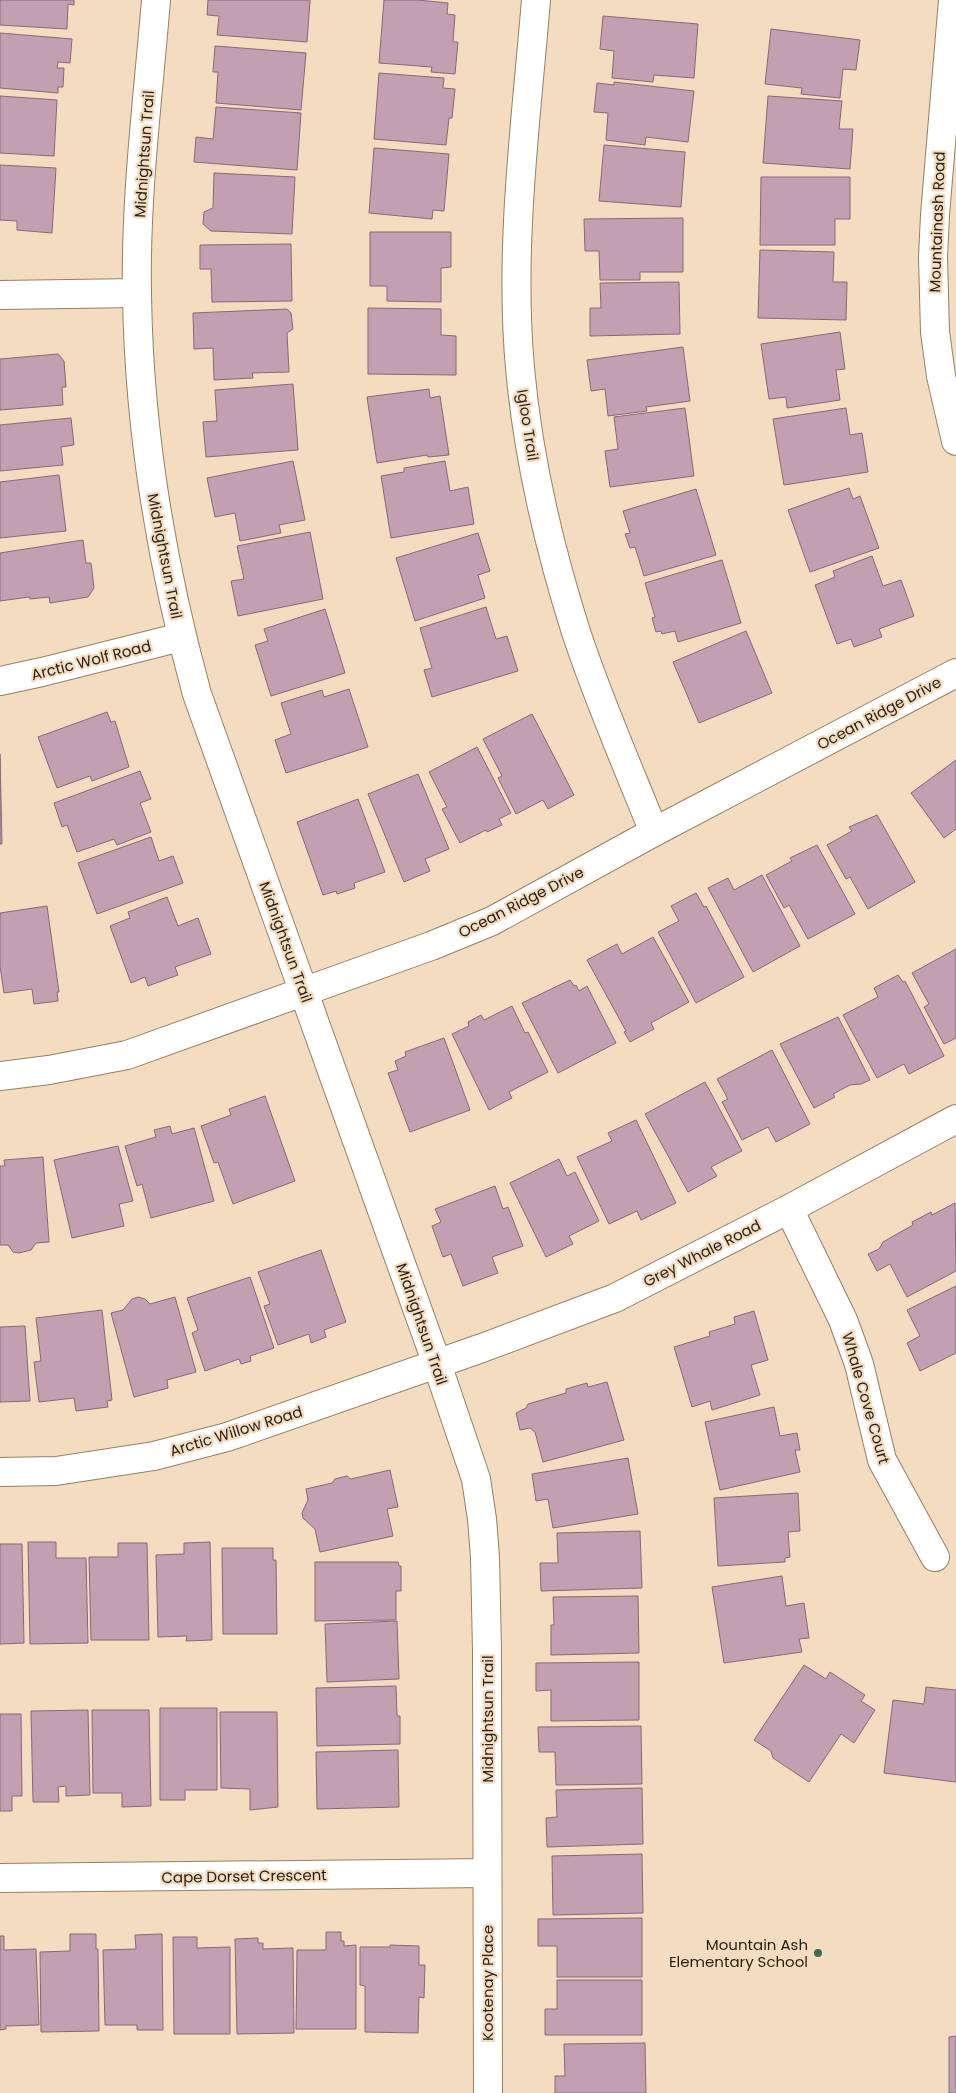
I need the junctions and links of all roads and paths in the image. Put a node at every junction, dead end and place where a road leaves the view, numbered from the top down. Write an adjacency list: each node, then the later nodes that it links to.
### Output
1 (156, 0): 4 (street, Midnightsun Trail)
2 (536, 0): 10 (street, Igloo Trail)
3 (953, 0): 6 (street, Mountainash Road)
4 (136, 293): 5 (street); 7 (street, Midnightsun Trail)
5 (0, 295)
6 (956, 441)
7 (181, 637): 9 (street, Arctic Wolf Road); 11 (street, Midnightsun Trail)
8 (956, 673): 10 (street, Ocean Ridge Drive)
9 (0, 681)
10 (654, 832): 11 (street, Ocean Ridge Drive)
11 (303, 992): 12 (street, Ocean Ridge Drive); 15 (street, Midnightsun Trail)
12 (0, 1076)
13 (956, 1119): 14 (street, Grey Whale Road)
14 (789, 1209): 15 (street, Grey Whale Road); 17 (street, Whale Cove Court)
15 (437, 1364): 16 (street, Arctic Willow Road); 18 (street, Midnightsun Trail)
16 (0, 1472)
17 (935, 1557)
18 (487, 1873): 19 (street, Cape Dorset Crescent); 20 (street, Kootenay Place)
19 (0, 1878)
20 (488, 2093)

